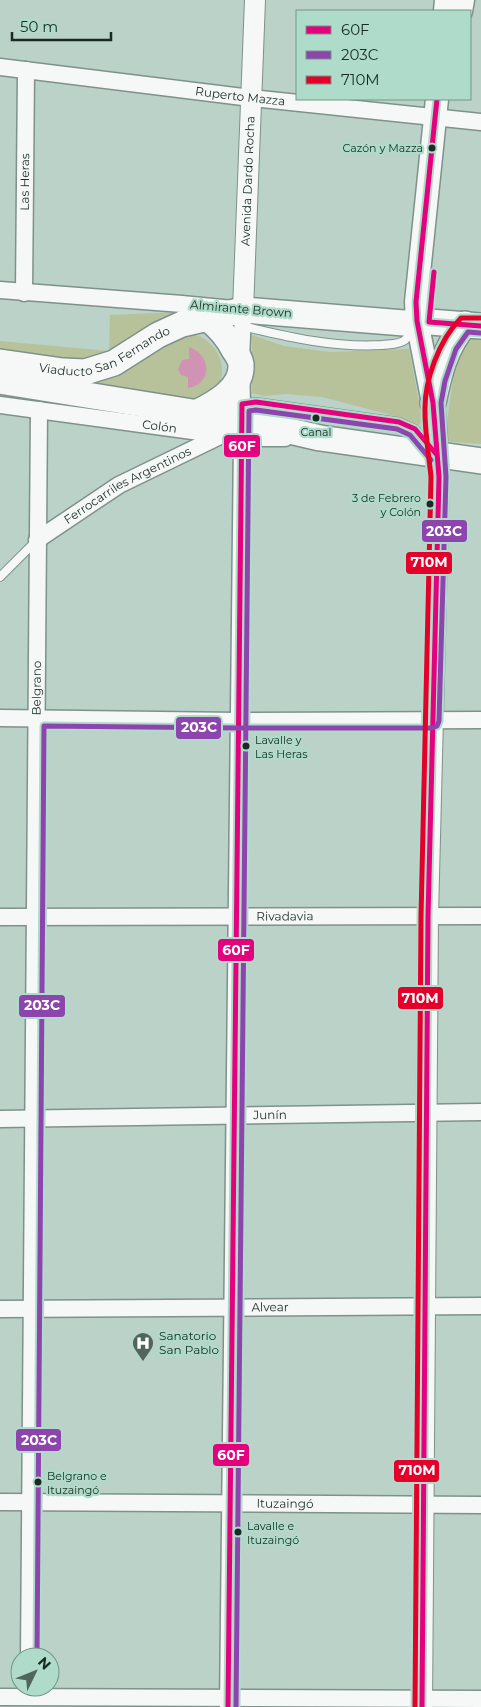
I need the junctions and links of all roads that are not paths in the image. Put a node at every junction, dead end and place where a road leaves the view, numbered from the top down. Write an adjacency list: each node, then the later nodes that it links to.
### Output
1 (255, 0): 4 (street, Avenida Dardo Rocha)
2 (0, 67): 3 (street, Ruperto Mazza)
3 (26, 70): 4 (street, Ruperto Mazza); 8 (street, Las Heras)
4 (251, 98): 5 (street, Ruperto Mazza); 10 (street, Avenida Dardo Rocha)
5 (444, 109): 6 (street, Ruperto Mazza); 11 (main road)
6 (481, 122)
7 (0, 290): 8 (street, Almirante Brown)
8 (24, 293): 9 (street, Almirante Brown)
9 (182, 304): 10 (street); 10 (street, Almirante Brown)
10 (230, 320): 11 (main road, Almirante Brown); 13 (main road, Viaducto San Fernando); 14 (street, Avenida Dardo Rocha); 14 (main road)
11 (423, 321): 12 (main road, Almirante Brown); 16 (main road)
12 (473, 325): 16 (main road)
13 (0, 362)
14 (241, 362): 19 (main road); 20 (street, Avenida Dardo Rocha)
15 (0, 381): 19 (main road, Viaducto San Fernando)
16 (432, 403): 22 (main road)
17 (0, 405): 18 (street, Colón)
18 (39, 410): 21 (street, Colón); 24 (street, Belgrano)
19 (196, 413): 20 (main road, Colón)
20 (242, 420): 21 (street, Colón); 22 (main road, Colón); 22 (lane); 29 (street, Avenida Dardo Rocha)
21 (222, 436): 24 (street, Ferrocarriles Argentinos)
22 (437, 455): 23 (main road, Colón); 30 (street)
23 (481, 461)
24 (37, 540): 25 (lane); 27 (street, Belgrano)
25 (0, 577)
26 (0, 718): 27 (street)
27 (37, 718): 29 (street); 31 (street, Belgrano)
28 (481, 720): 30 (street)
29 (238, 721): 30 (street); 32 (street, Avenida Dardo Rocha)
30 (432, 721): 33 (street)
31 (36, 916): 32 (street, Rivadavia); 35 (street, Rivadavia); 39 (street, Belgrano)
32 (236, 916): 33 (street, Rivadavia); 38 (street, Avenida Dardo Rocha)
33 (428, 916): 34 (street, Rivadavia); 36 (street)
34 (481, 916)
35 (0, 917)
36 (428, 1112): 37 (street, Junín); 38 (street, Junín); 41 (street)
37 (481, 1112)
38 (234, 1115): 39 (street, Junín); 43 (street, Avenida Dardo Rocha)
39 (34, 1118): 40 (street, Junín); 45 (street, Belgrano)
40 (0, 1119)
41 (426, 1306): 42 (street, Alvear); 43 (street, Alvear); 49 (street)
42 (481, 1306)
43 (232, 1307): 45 (street, Alvear); 48 (street, Avenida Dardo Rocha)
44 (0, 1308): 45 (street, Alvear)
45 (32, 1308): 47 (street, Belgrano)
46 (0, 1502): 47 (street, Ituzaingó)
47 (31, 1502): 48 (street, Ituzaingó); 51 (street, Belgrano)
48 (230, 1504): 49 (street, Ituzaingó); 54 (street, Avenida Dardo Rocha)
49 (424, 1504): 50 (street, Ituzaingó); 55 (street)
50 (481, 1505)
51 (29, 1647)
52 (29, 1697): 54 (street)
53 (481, 1699): 55 (street)
54 (228, 1702): 55 (street)
55 (422, 1703)

